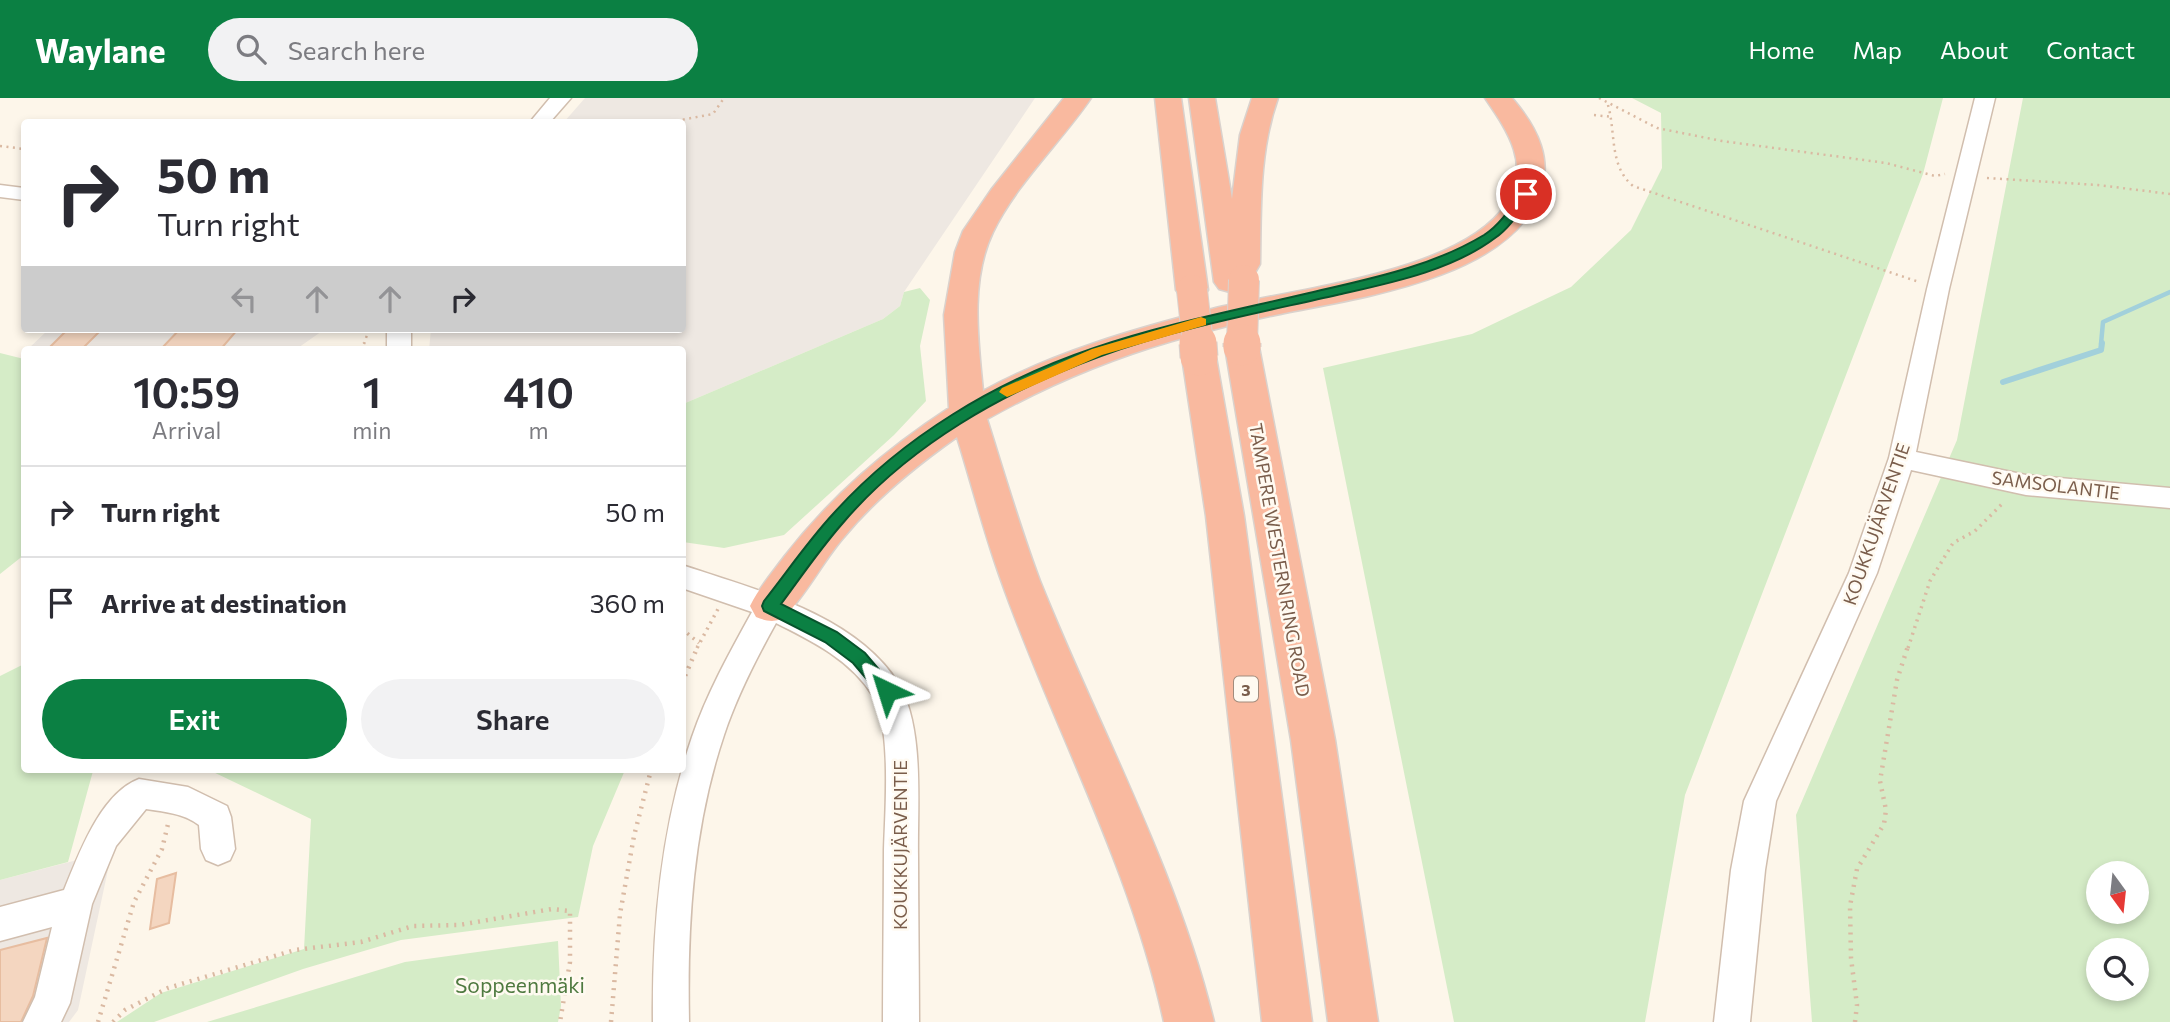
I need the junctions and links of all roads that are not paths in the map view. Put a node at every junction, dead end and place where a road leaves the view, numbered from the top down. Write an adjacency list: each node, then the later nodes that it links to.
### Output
1 (561, 98): 8 (street)
2 (1078, 98): 12 (highway)
3 (1168, 98): 25 (highway, 3, bridge)
4 (1202, 98): 11 (highway, TAMPERE WESTERN RING ROAD)
5 (1265, 98): 11 (highway)
6 (1498, 98): 12 (highway)
7 (1985, 98): 13 (street, KOUKKUJÄRVENTIE)
8 (543, 119)
9 (0, 191): 10 (street)
10 (21, 194)
11 (1237, 281): 26 (highway, TAMPERE WESTERN RING ROAD, bridge)
12 (967, 412): 16 (highway); 24 (highway)
13 (1902, 458): 14 (street, SAMSOLANTIE); 27 (street, KOUKKUJÄRVENTIE)
14 (2170, 498)
15 (686, 577): 16 (street, KOUKKUJÄRVENTIE)
16 (770, 606): 22 (street); 23 (street, KOUKKUJÄRVENTIE)
17 (138, 782): 18 (street); 19 (street)
18 (218, 849)
19 (75, 904): 20 (street); 21 (street)
20 (0, 924)
21 (41, 1022)
22 (671, 1022)
23 (901, 1022)
24 (1189, 1022)
25 (1287, 1022)
26 (1353, 1022)
27 (1732, 1022)

